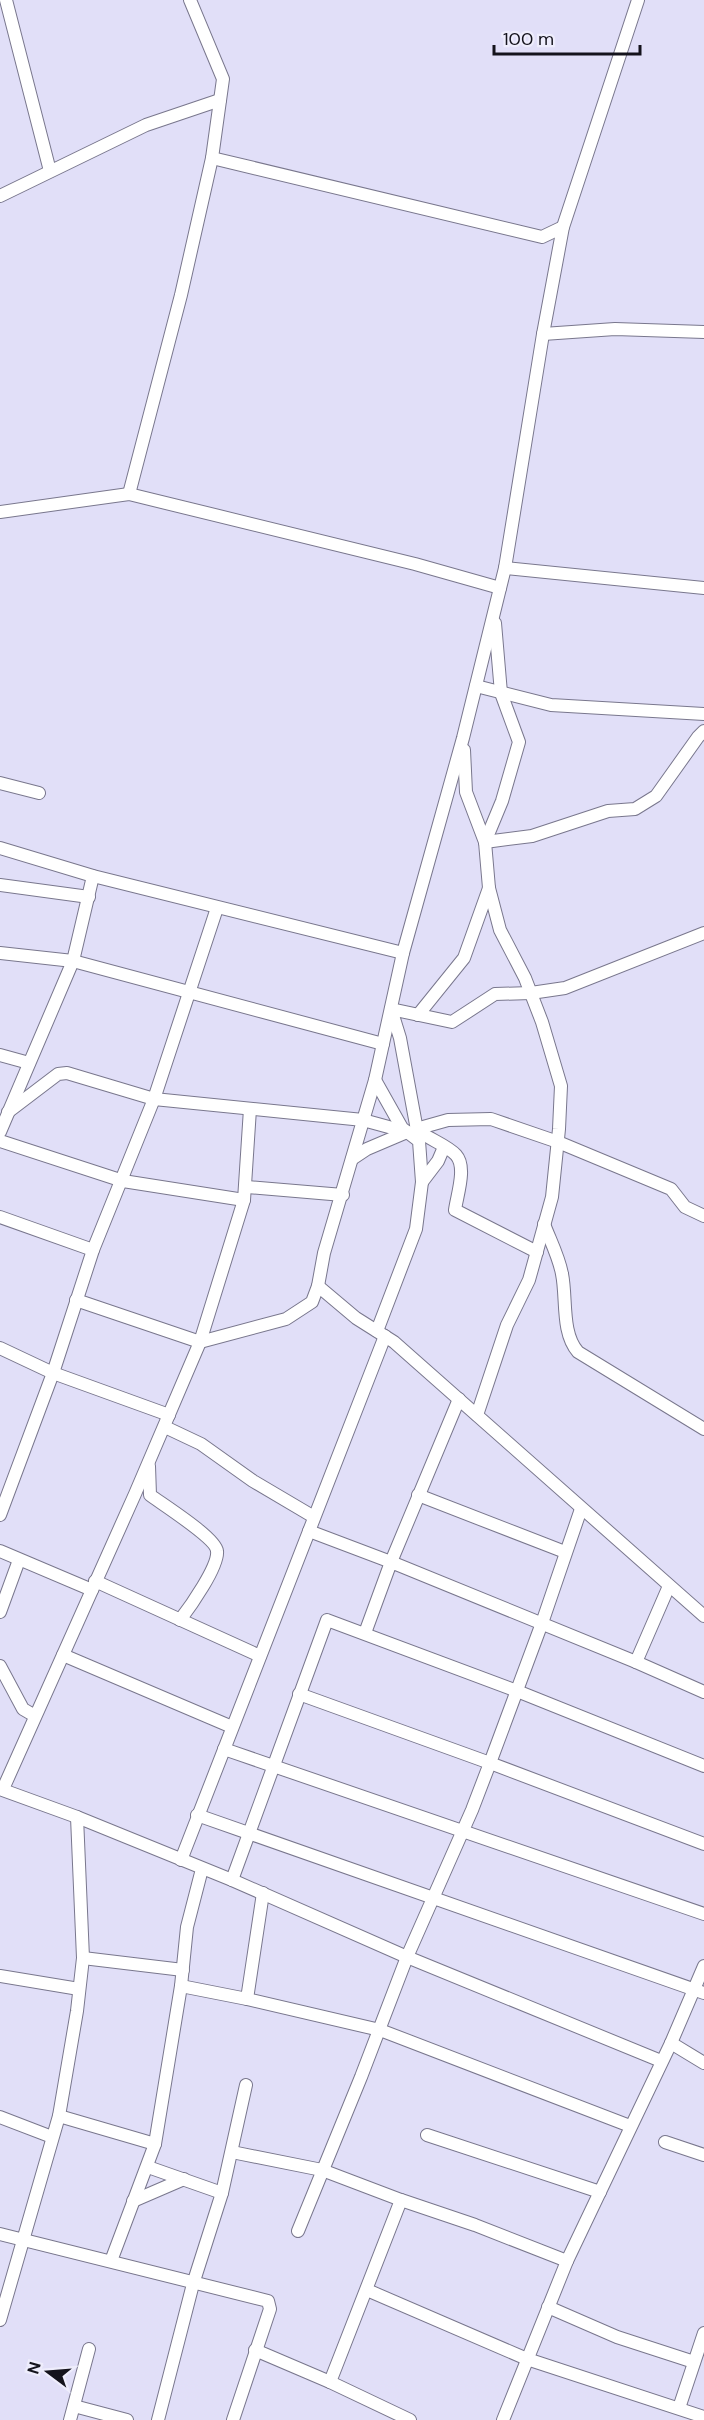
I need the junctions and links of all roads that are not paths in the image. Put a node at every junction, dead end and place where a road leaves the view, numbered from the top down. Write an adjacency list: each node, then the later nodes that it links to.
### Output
1 (6, 0): 6 (street)
2 (190, 0): 4 (street)
3 (638, 0): 8 (street)
4 (220, 100): 5 (street); 6 (street)
5 (212, 158): 8 (street); 11 (street)
6 (50, 171): 7 (street)
7 (0, 196)
8 (562, 227): 10 (street)
9 (704, 332): 10 (street)
10 (543, 334): 13 (street)
11 (129, 494): 12 (street); 14 (street)
12 (0, 512)
13 (505, 568): 14 (street); 15 (street)
14 (500, 588): 16 (street)
15 (704, 588)
16 (494, 613): 17 (street); 18 (street)
17 (476, 686): 18 (street); 22 (street)
18 (501, 693): 19 (street); 25 (street)
19 (698, 714): 20 (street)
20 (704, 720)
21 (704, 731): 25 (street)
22 (463, 738): 25 (street); 34 (street)
23 (0, 783): 24 (street)
24 (39, 793)
25 (485, 842): 29 (street)
26 (0, 848): 27 (street)
27 (93, 876): 30 (street); 31 (street)
28 (0, 885): 30 (street)
29 (489, 888): 37 (street); 39 (street)
30 (89, 897): 35 (street)
31 (217, 908): 34 (street); 36 (street)
32 (704, 933): 37 (street)
33 (0, 953): 35 (street)
34 (403, 953): 38 (street)
35 (73, 961): 36 (street); 42 (street)
36 (190, 991): 40 (street); 44 (street)
37 (531, 993): 39 (street); 51 (street)
38 (391, 1009): 39 (street); 40 (street); 49 (street)
39 (418, 1015)
40 (383, 1044): 43 (street)
41 (0, 1055): 42 (street)
42 (30, 1063): 46 (street)
43 (375, 1080): 47 (street); 49 (street)
44 (154, 1099): 45 (street); 46 (street); 54 (street)
45 (250, 1109): 47 (street); 56 (street)
46 (8, 1112): 48 (street)
47 (363, 1120): 49 (street); 53 (street)
48 (0, 1132)
49 (414, 1134): 51 (street); 52 (street); 53 (street); 55 (street)
50 (0, 1141): 54 (street)
51 (558, 1142): 58 (street); 60 (street)
52 (444, 1147): 55 (street); 62 (street)
53 (352, 1159): 57 (street)
54 (123, 1182): 56 (street); 61 (street)
55 (422, 1182): 65 (street)
56 (246, 1193): 57 (street); 66 (street)
57 (343, 1195): 63 (street)
58 (704, 1216)
59 (0, 1217): 61 (street)
60 (544, 1224): 62 (street); 72 (street)
61 (93, 1250): 64 (street)
62 (537, 1252): 70 (street)
63 (318, 1286): 65 (street); 66 (street)
64 (76, 1300): 66 (street); 68 (street)
65 (381, 1334): 69 (street); 78 (street)
66 (200, 1342): 71 (street)
67 (0, 1348): 68 (street)
68 (53, 1372): 71 (street); 74 (street)
69 (459, 1399): 70 (street); 75 (street)
70 (477, 1414): 76 (street)
71 (167, 1421): 73 (street); 78 (street)
72 (704, 1429)
73 (149, 1463): 84 (street); 88 (street)
74 (4, 1490): 77 (street)
75 (418, 1495): 81 (street); 83 (street)
76 (581, 1509): 81 (street); 85 (street)
77 (0, 1515)
78 (314, 1517): 79 (street)
79 (309, 1531): 83 (street); 92 (street)
80 (0, 1551): 82 (street)
81 (565, 1552): 89 (street)
82 (19, 1560): 84 (street); 86 (street)
83 (391, 1562): 89 (street); 90 (street)
84 (93, 1585): 88 (street); 91 (street)
85 (669, 1586): 87 (street); 93 (street)
86 (0, 1612)
87 (704, 1616)
88 (180, 1620): 92 (street)
89 (542, 1623): 93 (street); 95 (street)
90 (365, 1634): 95 (street); 97 (street)
91 (63, 1655): 98 (street); 99 (street)
92 (260, 1656): 99 (street)
93 (636, 1662): 96 (street)
94 (0, 1666): 98 (street)
95 (517, 1691): 101 (street); 103 (street)
96 (704, 1692)
97 (299, 1694): 101 (street); 102 (street)
98 (35, 1716): 104 (street)
99 (232, 1727): 100 (street)
100 (224, 1749): 102 (street); 105 (street)
101 (490, 1762): 107 (street); 109 (street)
102 (274, 1764): 107 (street); 108 (street)
103 (704, 1767)
104 (2, 1789): 106 (street)
105 (197, 1815): 108 (street); 110 (street)
106 (77, 1817): 110 (street); 117 (street)
107 (460, 1832): 114 (street); 115 (street)
108 (248, 1833): 112 (street); 114 (street)
109 (704, 1844)
110 (181, 1860): 111 (street)
111 (202, 1869): 112 (street); 119 (street)
112 (232, 1880): 113 (street)
113 (262, 1893): 116 (street); 124 (street)
114 (432, 1899): 116 (street); 123 (street)
115 (704, 1914)
116 (407, 1957): 125 (street); 127 (street)
117 (83, 1959): 119 (street); 122 (street)
118 (704, 1966): 123 (street)
119 (183, 1970): 121 (street)
120 (0, 1976): 122 (street)
121 (181, 1986): 124 (street); 136 (street)
122 (79, 1989): 130 (street)
123 (700, 1991): 126 (street)
124 (247, 1999): 125 (street)
125 (380, 2030): 132 (street); 140 (street)
126 (671, 2043): 127 (street); 128 (street)
127 (661, 2061): 132 (street)
128 (704, 2063)
129 (246, 2085): 137 (street)
130 (59, 2116): 134 (street); 136 (street)
131 (0, 2117): 134 (street)
132 (630, 2127): 142 (street)
133 (427, 2135): 142 (street)
134 (52, 2137): 148 (street)
135 (665, 2142): 138 (street)
136 (155, 2144): 139 (street)
137 (232, 2152): 140 (street); 143 (street)
138 (704, 2155)
139 (148, 2167): 141 (street); 145 (street)
140 (322, 2170): 144 (street); 146 (street)
141 (184, 2179): 143 (street); 145 (street)
142 (600, 2192): 150 (street)
143 (222, 2193): 151 (street)
144 (401, 2200): 150 (street); 152 (street)
145 (133, 2201): 149 (street)
146 (298, 2231)
147 (0, 2234): 148 (street)
148 (23, 2238): 149 (street); 154 (street)
149 (111, 2261): 151 (street)
150 (567, 2261): 153 (street)
151 (193, 2284): 157 (street); 166 (street)
152 (367, 2290): 158 (street); 160 (street)
153 (548, 2307): 158 (street); 159 (street)
154 (0, 2320)
155 (704, 2333): 159 (street)
156 (89, 2349): 161 (street)
157 (255, 2350): 160 (street); 167 (street)
158 (527, 2360): 162 (street); 169 (street)
159 (694, 2362): 162 (street)
160 (330, 2382): 168 (street)
161 (74, 2406): 164 (street); 165 (street)
162 (679, 2408): 163 (street)
163 (704, 2417)
164 (70, 2420)
165 (127, 2420)
166 (158, 2420)
167 (233, 2420)
168 (410, 2420)
169 (503, 2420)

